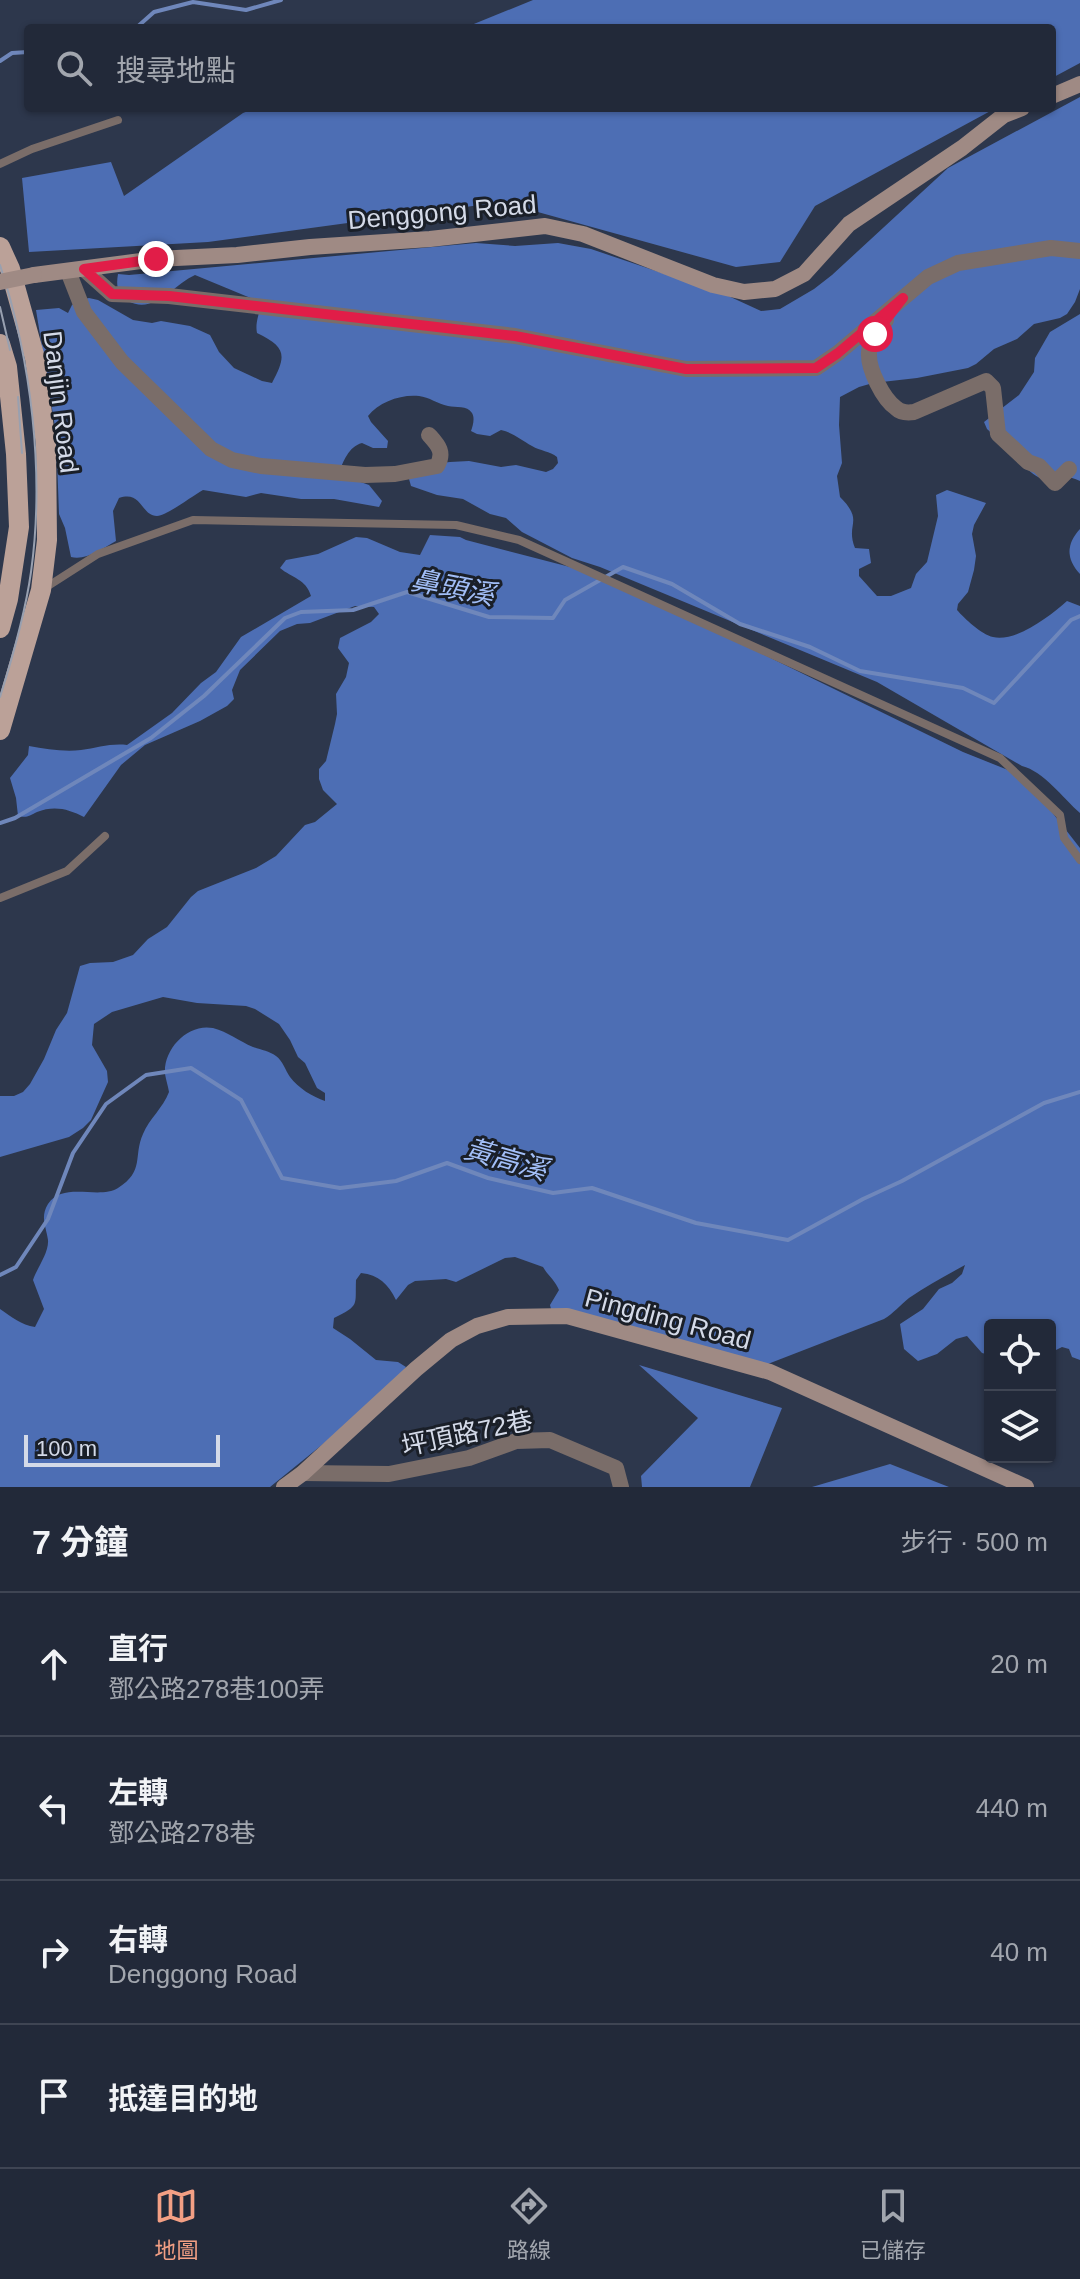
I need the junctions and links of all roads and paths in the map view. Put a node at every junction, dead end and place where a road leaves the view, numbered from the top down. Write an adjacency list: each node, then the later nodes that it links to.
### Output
1 (1080, 84): 2 (street)
2 (1056, 94)
3 (1012, 112): 8 (street, Denggong Road)
4 (118, 120): 5 (lane)
5 (0, 164)
6 (0, 247): 9 (main road, Danjin Road)
7 (1080, 251): 10 (street)
8 (76, 270): 9 (street, Denggong Road, bridge); 10 (street); 12 (street)
9 (5, 276): 14 (main road, Danjin Road)
10 (903, 298): 13 (street)
11 (0, 344): 15 (main road, Danjin Road)
12 (429, 435)
13 (1069, 469)
14 (41, 590): 16 (main road, Danjin Road); 18 (lane)
15 (0, 628)
16 (0, 730)
17 (105, 836): 19 (lane)
18 (1080, 860)
19 (0, 898)
20 (303, 1473): 21 (street, Pingding Road); 22 (street, 坪頂路72巷); 23 (street, Pingding Road)
21 (284, 1487)
22 (621, 1487)
23 (1026, 1487)

